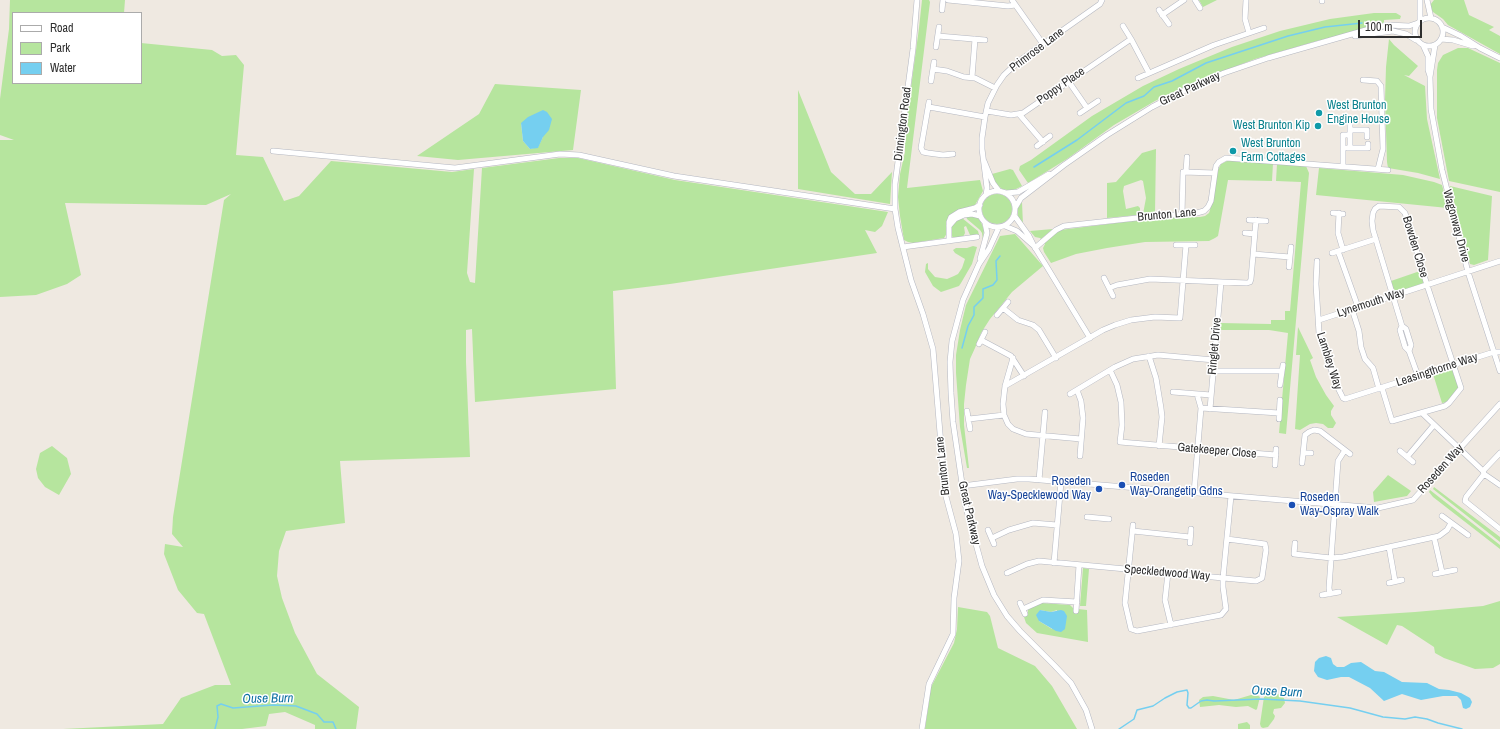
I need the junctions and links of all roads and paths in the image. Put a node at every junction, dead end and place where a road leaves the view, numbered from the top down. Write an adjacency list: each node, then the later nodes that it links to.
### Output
1 (917, 0): 73 (street, Dinnington Road)
2 (943, 0): 12 (street)
3 (948, 0): 10 (street)
4 (1102, 0): 28 (street, Primrose Lane)
5 (1184, 0): 15 (street)
6 (1195, 0): 11 (street)
7 (1246, 0): 20 (street)
8 (1420, 0): 14 (street)
9 (1427, 0): 13 (street)
10 (1013, 2): 28 (street)
11 (1200, 8)
12 (942, 10)
13 (1431, 18): 14 (street, Great Parkway); 18 (street)
14 (1419, 22): 26 (street, Great Parkway); 27 (street)
15 (1169, 24)
16 (1123, 26): 23 (street)
17 (939, 27): 21 (street)
18 (1442, 27): 24 (street); 32 (street)
19 (1264, 28): 20 (street)
20 (1249, 33): 36 (street)
21 (938, 36): 22 (street); 31 (street)
22 (975, 39): 25 (street); 37 (street)
23 (1131, 39): 36 (street); 42 (street, Poppy Place)
24 (1441, 39): 30 (street); 32 (street)
25 (985, 40)
26 (1328, 40): 27 (street, Great Parkway); 63 (street, Great Parkway)
27 (1416, 40): 29 (street, Great Parkway)
28 (1043, 44): 43 (street, Primrose Lane)
29 (1423, 45): 30 (street); 38 (street, Wagonway Drive)
30 (1436, 45): 38 (street, Wagonway Drive)
31 (936, 47)
32 (1480, 48): 33 (street)
33 (1500, 58)
34 (934, 62): 35 (street)
35 (933, 69): 37 (street); 40 (street)
36 (1149, 73): 39 (street)
37 (972, 77): 43 (street)
38 (1430, 77): 104 (street, Wagonway Drive)
39 (1138, 78)
40 (931, 80)
41 (1363, 80): 65 (street)
42 (1069, 82): 45 (street); 48 (street, Poppy Place)
43 (995, 88): 46 (street, Primrose Lane)
44 (1098, 101): 45 (street)
45 (1087, 108): 47 (street)
46 (986, 111): 48 (street); 49 (street, Primrose Lane)
47 (1080, 113)
48 (1019, 114): 54 (street)
49 (985, 117): 60 (street); 62 (street, Primrose Lane)
50 (1350, 119): 51 (street)
51 (1350, 132): 53 (street); 57 (street); 58 (street)
52 (1050, 136): 54 (street)
53 (1367, 137)
54 (1043, 142): 56 (street)
55 (1368, 144): 58 (street)
56 (1037, 146)
57 (1343, 148): 58 (street); 64 (street)
58 (1350, 148)
59 (273, 151): 73 (street)
60 (953, 154)
61 (1187, 157): 67 (street)
62 (984, 160): 69 (street, Primrose Lane); 70 (street, Primrose Lane)
63 (1064, 165): 69 (street, Great Parkway); 72 (street, Great Parkway)
64 (1343, 166): 65 (street, Brunton Lane); 68 (street, Brunton Lane)
65 (1378, 169): 66 (street, Brunton Lane)
66 (1388, 170)
67 (1186, 172): 68 (street); 76 (street)
68 (1215, 173): 76 (street, Brunton Lane)
69 (1002, 192): 70 (street, Great Parkway); 72 (street)
70 (986, 195): 71 (street)
71 (980, 205): 77 (street); 83 (street)
72 (1015, 208): 75 (street)
73 (895, 209): 93 (street, Dinnington Road)
74 (1333, 213): 96 (street)
75 (1014, 215): 82 (street); 94 (street)
76 (1182, 215): 94 (street, Brunton Lane)
77 (980, 216): 81 (street); 83 (street)
78 (1249, 220): 79 (street)
79 (1256, 220): 80 (street); 86 (street)
80 (1266, 221)
81 (984, 222): 84 (street); 102 (street, Great Parkway)
82 (1005, 226): 84 (street); 94 (street)
83 (949, 227): 89 (street)
84 (999, 227): 102 (street, Great Parkway)
85 (1245, 233): 86 (street)
86 (1255, 234): 98 (street)
87 (977, 237): 89 (street)
88 (1376, 239): 96 (street); 108 (street, Bowden Close); 111 (street, Bowden Close)
89 (949, 241): 93 (street)
90 (1176, 245): 91 (street)
91 (1186, 245): 92 (street); 106 (street)
92 (1195, 245)
93 (902, 247): 213 (street, Brunton Lane)
94 (1034, 247): 118 (street)
95 (1290, 247): 99 (street)
96 (1340, 250): 97 (street); 114 (street)
97 (1332, 253)
98 (1253, 254): 99 (street); 107 (street)
99 (1290, 257): 103 (street)
100 (1317, 261): 116 (street, Lambley Way)
101 (1500, 261): 104 (street, Lynemouth Way)
102 (979, 264): 174 (street, Great Parkway)
103 (1289, 268)
104 (1468, 272): 108 (street, Lynemouth Way); 119 (street, Wagonway Drive)
105 (1104, 278): 109 (street)
106 (1183, 281): 107 (street); 109 (street); 118 (street)
107 (1221, 282): 124 (street, Ringlet Drive)
108 (1427, 285): 111 (street, Lynemouth Way); 126 (street)
109 (1109, 288): 110 (street)
110 (1113, 296)
111 (1392, 296): 114 (street, Lynemouth Way); 132 (street, Bowden Close)
112 (1008, 302): 113 (street)
113 (1003, 308): 115 (street); 123 (street)
114 (1355, 308): 116 (street, Lynemouth Way); 135 (street)
115 (997, 315)
116 (1319, 320): 135 (street, Lambley Way)
117 (985, 332): 122 (street)
118 (1090, 338): 123 (street)
119 (1494, 352): 120 (street, Leasingthorne Way); 126 (street, Leasingthorne Way); 130 (street, Wagonway Drive)
120 (1500, 352)
121 (1149, 356): 124 (street); 127 (street); 154 (street)
122 (1013, 358): 131 (street); 134 (street)
123 (1056, 358): 131 (street)
124 (1214, 360): 128 (street, Ringlet Drive)
125 (1283, 365): 129 (street)
126 (1453, 365): 132 (street, Leasingthorne Way); 147 (street)
127 (1110, 370): 136 (street); 154 (street, Gatekeeper Close)
128 (1213, 371): 129 (street); 140 (street, Ringlet Drive)
129 (1282, 371): 133 (street)
130 (1500, 371)
131 (1024, 376): 134 (street)
132 (1418, 376): 135 (street, Leasingthorne Way)
133 (1280, 385)
134 (1005, 386): 148 (street)
135 (1381, 388): 147 (street)
136 (1076, 390): 138 (street); 153 (street)
137 (1173, 392): 139 (street)
138 (1070, 394)
139 (1197, 394): 140 (street); 143 (street)
140 (1211, 395): 144 (street, Ringlet Drive)
141 (1280, 400): 144 (street)
142 (1500, 404): 158 (street, Roseden Way)
143 (1201, 408): 144 (street); 155 (street)
144 (1210, 409)
145 (968, 410): 149 (street)
146 (1045, 412): 152 (street)
147 (1422, 413): 150 (street)
148 (1004, 415): 149 (street); 152 (street)
149 (969, 419): 151 (street)
150 (1434, 425): 158 (street); 166 (street)
151 (970, 429)
152 (1043, 436): 153 (street); 171 (street)
153 (1082, 439): 165 (street)
154 (1159, 446): 155 (street, Gatekeeper Close)
155 (1198, 449): 164 (street, Gatekeeper Close); 175 (street)
156 (1276, 449): 164 (street)
157 (1345, 450): 160 (street); 163 (street); 177 (street)
158 (1459, 450): 170 (street); 177 (street, Roseden Way)
159 (1400, 451): 166 (street)
160 (1303, 453): 162 (street); 168 (street)
161 (1500, 453): 170 (street)
162 (1311, 454)
163 (1350, 454)
164 (1276, 455): 169 (street)
165 (1080, 456)
166 (1407, 457): 167 (street)
167 (1412, 462)
168 (1302, 463)
169 (1275, 465)
170 (1484, 473): 173 (street); 184 (street)
171 (1039, 480): 172 (street, Roseden Way); 174 (street, Roseden Way)
172 (1061, 482): 175 (street, Roseden Way); 182 (street)
173 (1500, 485)
174 (962, 486): 214 (street, Great Parkway)
175 (1194, 493): 176 (street, Roseden Way)
176 (1231, 496): 177 (street, Roseden Way); 189 (street, Speckledwood Way)
177 (1335, 505): 193 (street)
178 (1442, 516): 181 (street)
179 (1087, 517): 180 (street)
180 (1109, 519)
181 (1451, 523): 186 (street); 187 (street)
182 (1057, 525): 188 (street); 194 (street)
183 (1191, 529): 196 (street)
184 (1500, 529)
185 (988, 530): 188 (street)
186 (1468, 535)
187 (1434, 537): 192 (street); 199 (street)
188 (992, 538): 191 (street)
189 (1227, 539): 202 (street, Speckledwood Way); 202 (street)
190 (1295, 543): 193 (street)
191 (994, 544)
192 (1389, 547): 193 (street); 204 (street)
193 (1331, 558): 207 (street)
194 (1054, 563): 195 (street, Speckledwood Way); 198 (street, Speckledwood Way)
195 (1079, 565): 196 (street, Speckledwood Way); 210 (street)
196 (1129, 569): 200 (street, Speckledwood Way); 212 (street)
197 (1455, 570): 199 (street)
198 (1007, 572)
199 (1442, 572): 201 (street)
200 (1168, 573): 202 (street, Speckledwood Way); 212 (street)
201 (1435, 574)
202 (1223, 578): 212 (street)
203 (1402, 580): 204 (street)
204 (1395, 581): 205 (street)
205 (1388, 583)
206 (1339, 592): 207 (street)
207 (1330, 594): 208 (street)
208 (1322, 596)
209 (1020, 602): 210 (street)
210 (1076, 602): 211 (street)
211 (1076, 611)
212 (1171, 625)
213 (922, 729)
214 (1092, 729)

